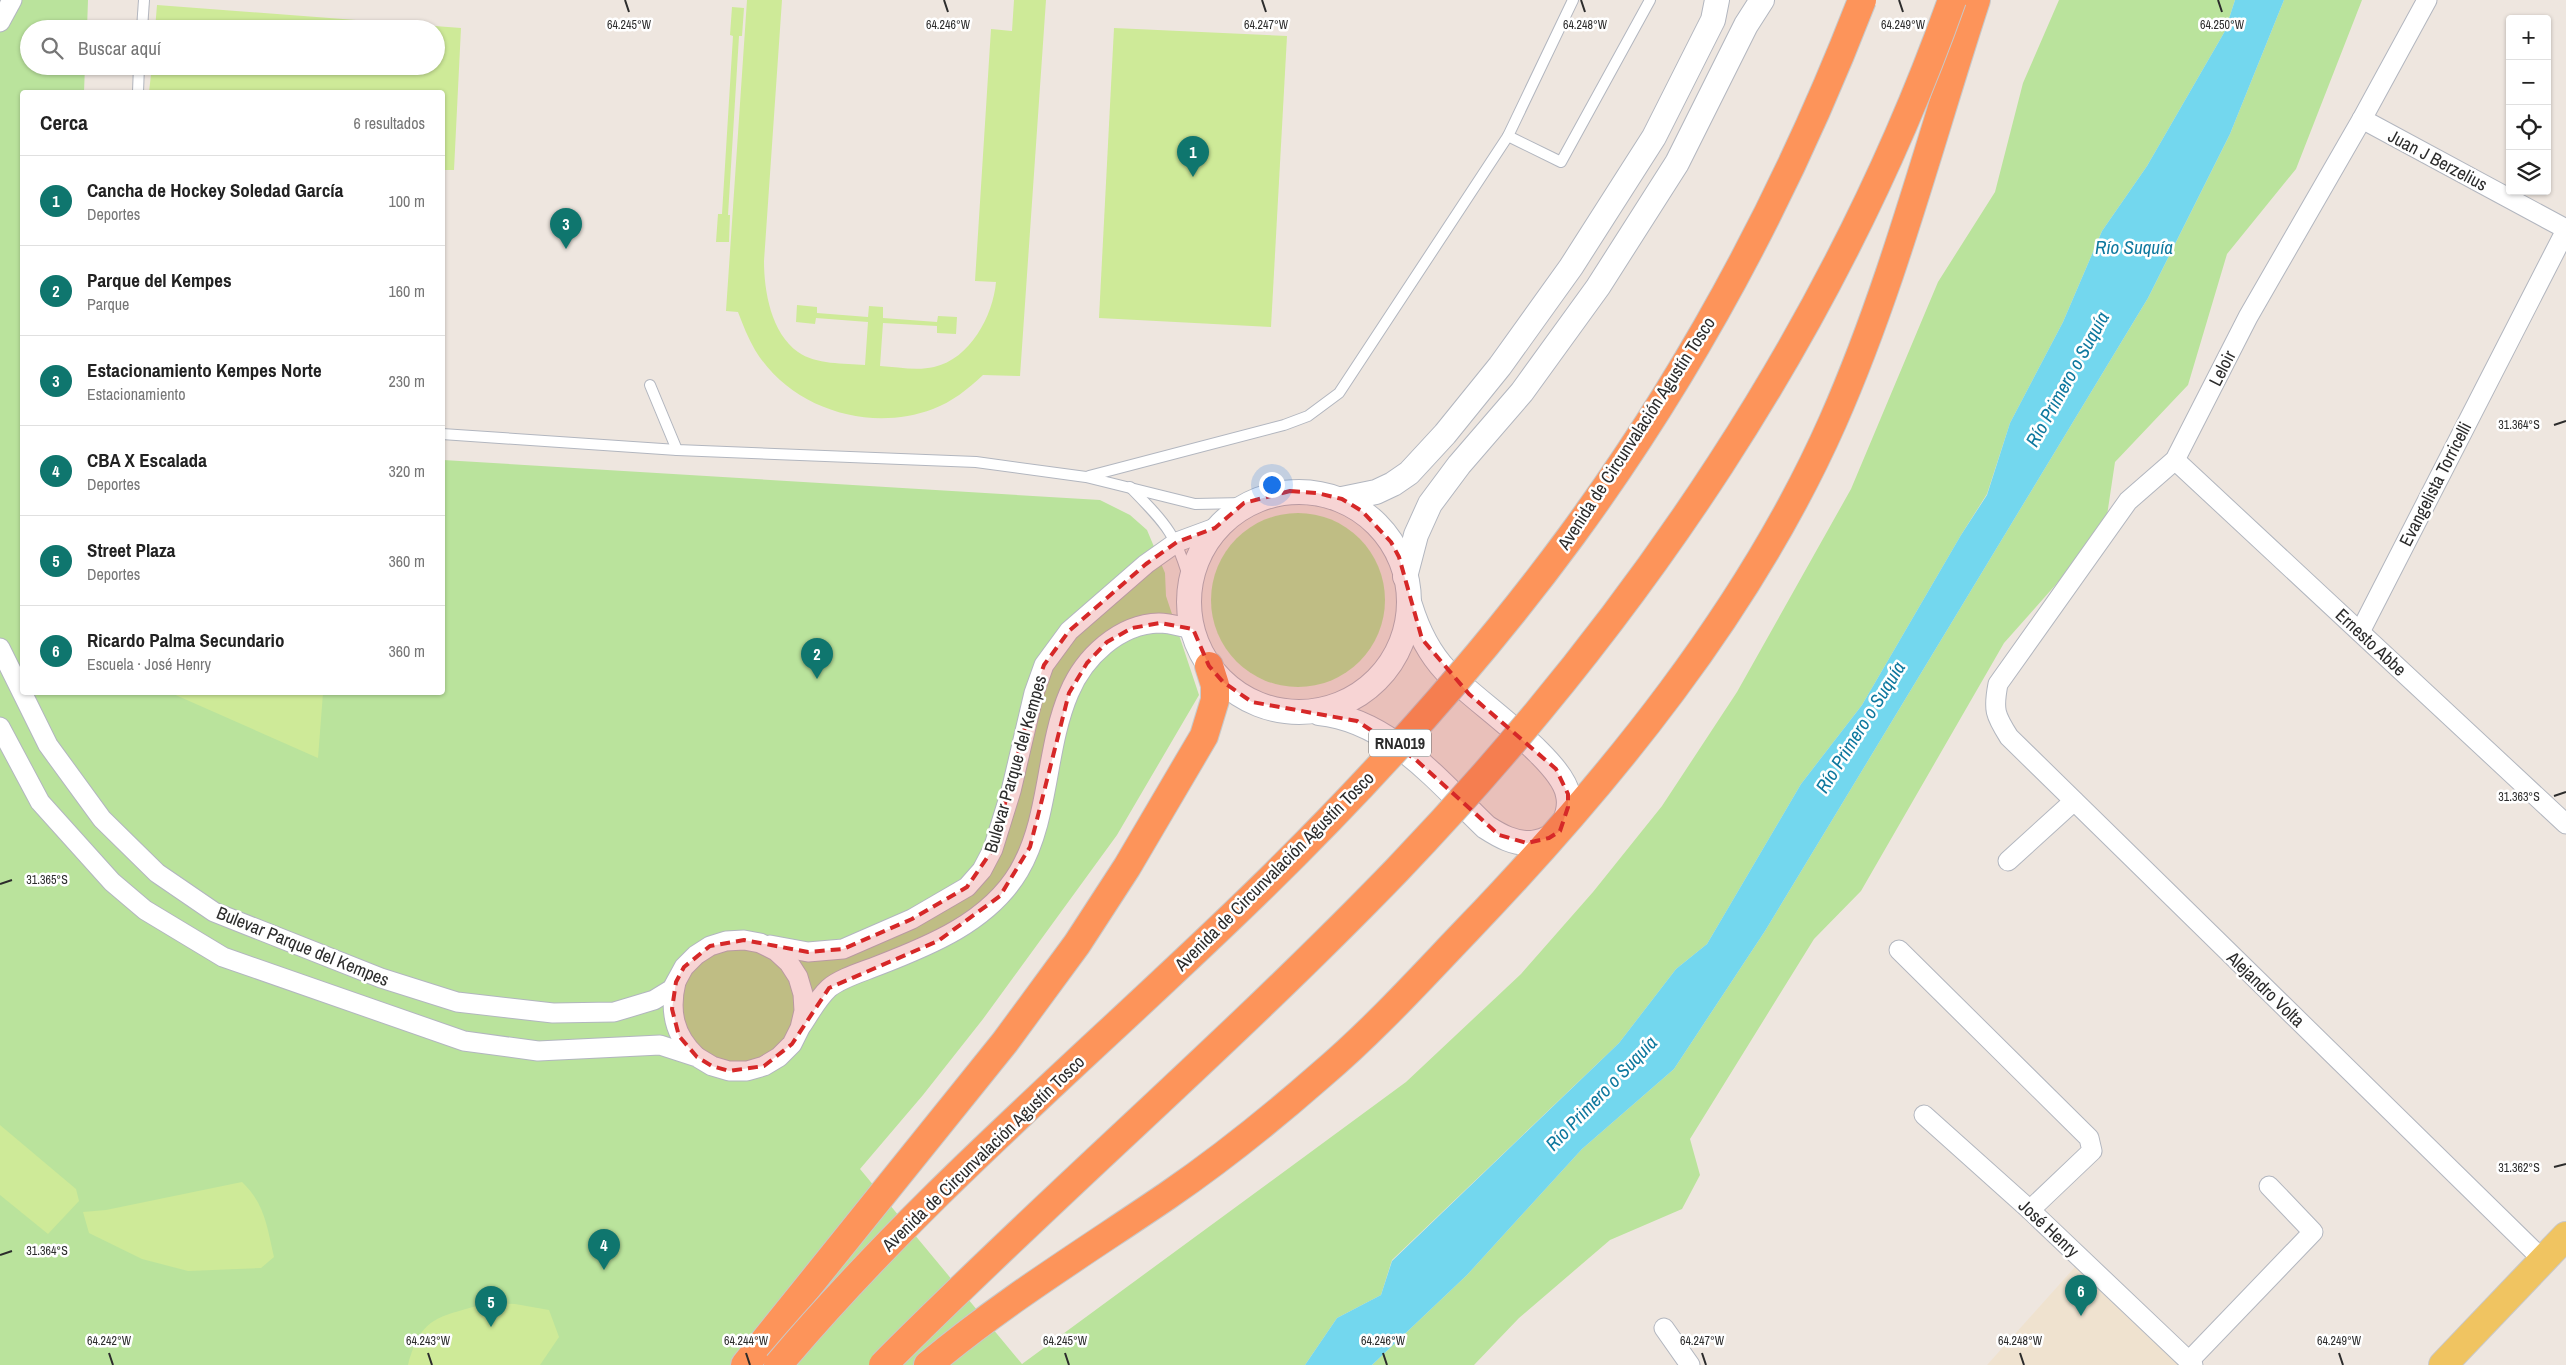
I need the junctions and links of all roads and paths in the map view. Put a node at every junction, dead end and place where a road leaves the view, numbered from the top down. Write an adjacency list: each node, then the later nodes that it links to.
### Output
1 (12, 0): 13 (street)
2 (144, 0): 12 (lane)
3 (1573, 0): 18 (lane)
4 (1650, 0): 18 (lane)
5 (1717, 0): 26 (street)
6 (1762, 0): 31 (street)
7 (1851, 0): 14 (highway, bridge)
8 (1862, 0): 14 (highway, Avenida de Circunvalación Agustín Tosco / RNA019, bridge)
9 (1952, 0): 59 (highway, bridge)
10 (1976, 0): 43 (highway)
11 (2427, 0): 17 (street, Leloir)
12 (143, 20)
13 (0, 22)
14 (1840, 58): 58 (highway, Avenida de Circunvalación Agustín Tosco / RNA019, bridge)
15 (139, 75): 16 (lane)
16 (138, 90)
17 (2362, 120): 19 (street, Juan J Berzelius); 23 (street, Leloir)
18 (1508, 136): 24 (lane)
19 (2566, 230): 33 (street, Evangelista Torricelli)
20 (650, 385): 22 (lane)
21 (445, 434): 22 (lane)
22 (677, 450): 24 (lane)
23 (2175, 460): 33 (street, Ernesto Abbe); 39 (street, Leloir)
24 (1086, 477): 25 (lane)
25 (1129, 486): 27 (lane); 29 (lane)
26 (1342, 499): 27 (street); 31 (street)
27 (1244, 503): 28 (street)
28 (1215, 528): 29 (street, Bulevar Parque del Kempes); 30 (street)
29 (1177, 542): 30 (lane); 45 (street, Bulevar Parque del Kempes)
30 (1190, 584): 32 (street)
31 (1406, 586): 38 (street); 43 (street)
32 (1193, 629): 35 (street); 48 (street, Bulevar Parque del Kempes)
33 (2360, 632): 42 (street, Ernesto Abbe)
34 (0, 648): 36 (street, Bulevar Parque del Kempes)
35 (1209, 666): 38 (street); 57 (highway)
36 (20, 688)
37 (23, 695): 47 (street, Bulevar Parque del Kempes)
38 (1310, 712): 43 (street)
39 (1995, 715): 41 (street, Alejandro Volta)
40 (0, 726): 49 (street, Bulevar Parque del Kempes)
41 (2074, 801): 44 (street); 54 (street, Alejandro Volta)
42 (2566, 824)
43 (1560, 830): 60 (highway)
44 (2008, 861)
45 (760, 943): 47 (street); 48 (street)
46 (1899, 950): 52 (street)
47 (676, 982): 49 (street)
48 (800, 1028): 49 (street)
49 (696, 1057)
50 (1924, 1115): 52 (street, José Henry)
51 (2269, 1186): 56 (street)
52 (2030, 1210): 56 (street, José Henry)
53 (2566, 1236): 54 (main road)
54 (2543, 1260): 62 (main road)
55 (1664, 1328): 61 (street)
56 (2191, 1363)
57 (745, 1365)
58 (778, 1365)
59 (883, 1365)
60 (928, 1365)
61 (1690, 1365)
62 (2443, 1365)

